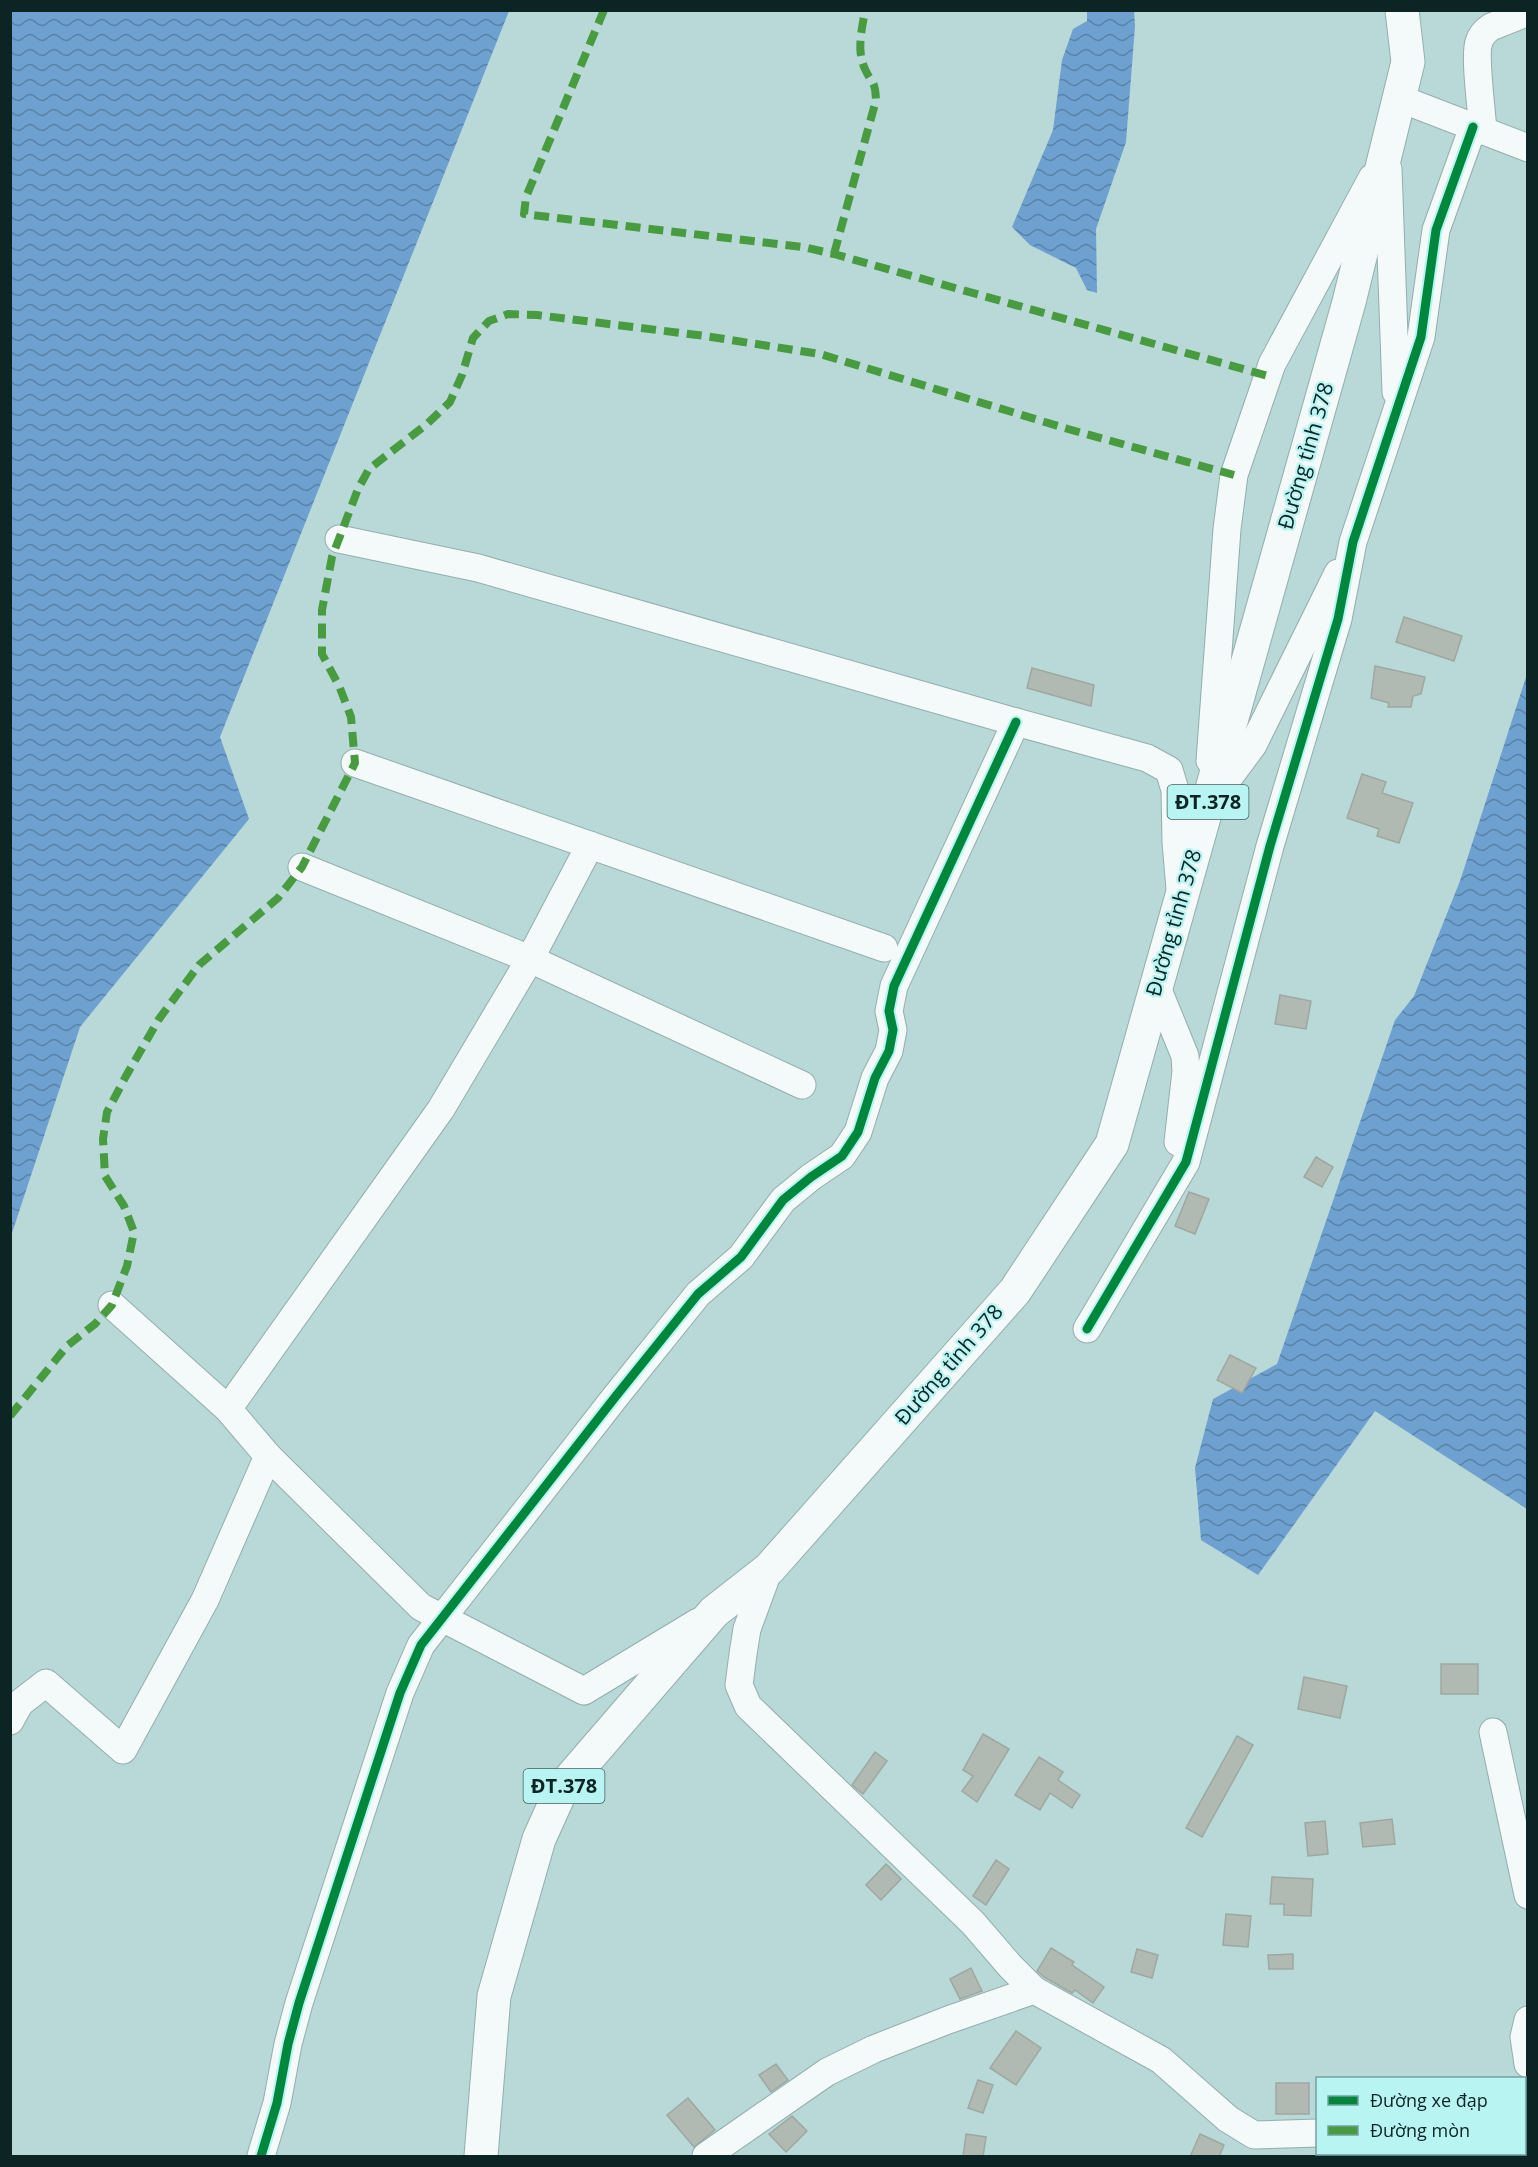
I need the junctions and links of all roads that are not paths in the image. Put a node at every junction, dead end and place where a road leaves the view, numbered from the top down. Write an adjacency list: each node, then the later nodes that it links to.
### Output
1 (1402, 10): 3 (main road, Đường tỉnh 378 / ĐT.378)
2 (1527, 12): 4 (street)
3 (1401, 99): 4 (street); 6 (main road, Đường tỉnh 378 / ĐT.378)
4 (1478, 129): 5 (street); 7 (street)
5 (1527, 148)
6 (1388, 151): 7 (street); 12 (main road, Đường tỉnh 378 / ĐT.378); 12 (street)
7 (1397, 411): 9 (street)
8 (339, 539): 10 (street)
9 (1353, 542): 12 (street); 20 (street)
10 (1016, 722): 15 (street); 27 (street)
11 (355, 763): 13 (street)
12 (1206, 808): 15 (main road, Đường tỉnh 378 / ĐT.378)
13 (590, 845): 16 (street); 17 (street)
14 (302, 867): 17 (street)
15 (1180, 900): 18 (main road, Đường tỉnh 378 / ĐT.378)
16 (884, 948)
17 (530, 960): 19 (street); 23 (street)
18 (1156, 985): 20 (street); 25 (main road, Đường tỉnh 378 / ĐT.378)
19 (802, 1085)
20 (1186, 1162): 22 (street)
21 (112, 1305): 23 (street)
22 (1087, 1329)
23 (228, 1409): 24 (street)
24 (268, 1456): 27 (street); 28 (street)
25 (769, 1569): 26 (main road, ĐT.378); 31 (street)
26 (714, 1612): 27 (street); 37 (main road, ĐT.378)
27 (442, 1618): 36 (street)
28 (10, 1721)
29 (1493, 1732): 30 (street)
30 (1527, 1895)
31 (1034, 1990): 35 (street); 38 (street)
32 (1527, 2020): 33 (street)
33 (1527, 2064)
34 (1316, 2133): 35 (street)
35 (1252, 2146)
36 (261, 2157)
37 (481, 2157)
38 (706, 2157)

